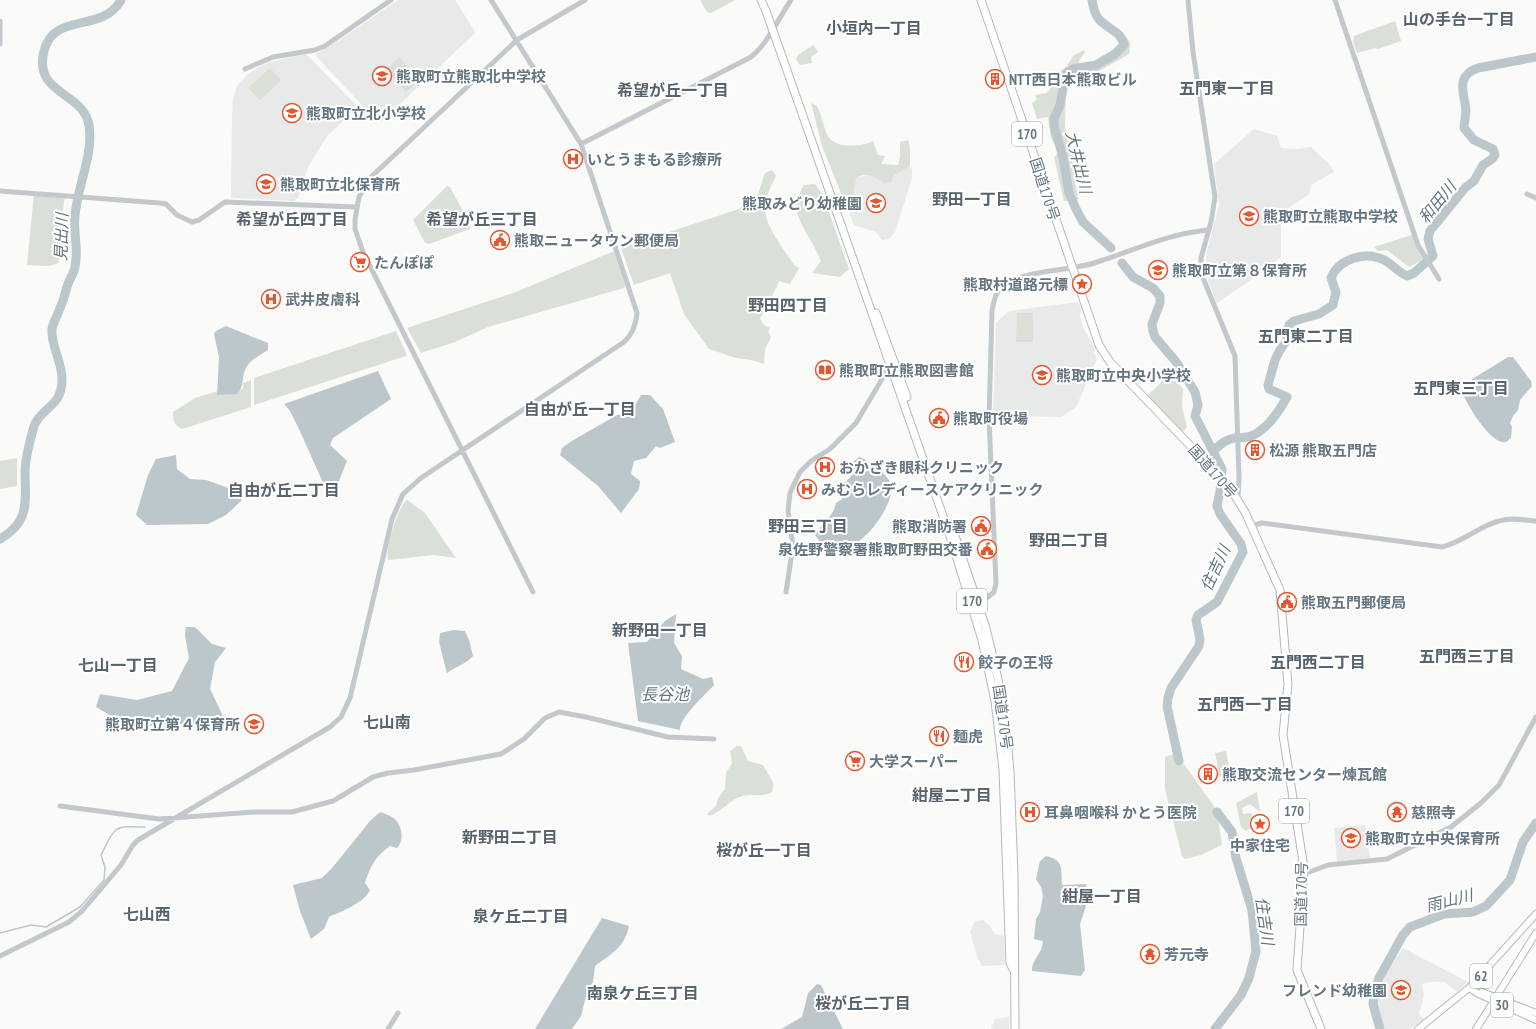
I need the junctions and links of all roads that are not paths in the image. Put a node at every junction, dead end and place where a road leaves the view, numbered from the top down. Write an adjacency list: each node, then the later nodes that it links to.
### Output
1 (391, 0): 12 (street)
2 (491, 0): 10 (street)
3 (585, 0): 10 (street)
4 (761, 0): 21 (highway, 国道170号 / 170, bridge)
5 (791, 0): 13 (street)
6 (981, 0): 19 (highway, 国道170号 / 170)
7 (1188, 0): 18 (street)
8 (1335, 0): 20 (street)
9 (0, 21): 11 (street)
10 (517, 40): 13 (street); 17 (street)
11 (0, 44)
12 (245, 69)
13 (581, 144): 22 (street)
14 (0, 191): 17 (street)
15 (1527, 194): 16 (street)
16 (1536, 198)
17 (356, 207): 22 (street)
18 (1208, 230): 19 (street); 23 (street)
19 (1072, 269): 23 (highway, 国道170号 / 170); 28 (street)
20 (1439, 279)
21 (892, 362): 27 (street); 28 (highway, 国道170号 / 170); 37 (highway, 国道170号 / 170)
22 (462, 450): 26 (street); 32 (street)
23 (1238, 499): 25 (highway, 国道170号 / 170)
24 (1536, 520): 25 (street)
25 (1251, 526): 33 (highway, 国道170号 / 170)
26 (533, 592)
27 (786, 592)
28 (978, 600): 37 (highway, 国道170号 / 170)
29 (1536, 718): 33 (street)
30 (714, 739): 32 (street)
31 (60, 806): 32 (street)
32 (177, 818): 36 (street)
33 (1304, 874): 45 (highway, 国道170号 / 170)
34 (1536, 914): 38 (main road, 62)
35 (1536, 933): 39 (main road, 62)
36 (0, 956)
37 (1014, 971): 44 (highway, 国道170号 / 170)
38 (1469, 988): 39 (main road, 30); 46 (main road, 62)
39 (1495, 999): 41 (main road, 30); 42 (main road, 30); 47 (main road, 62)
40 (398, 1013): 43 (street)
41 (1536, 1013)
42 (1536, 1020)
43 (388, 1029)
44 (1015, 1029)
45 (1321, 1029)
46 (1418, 1029)
47 (1476, 1029)

